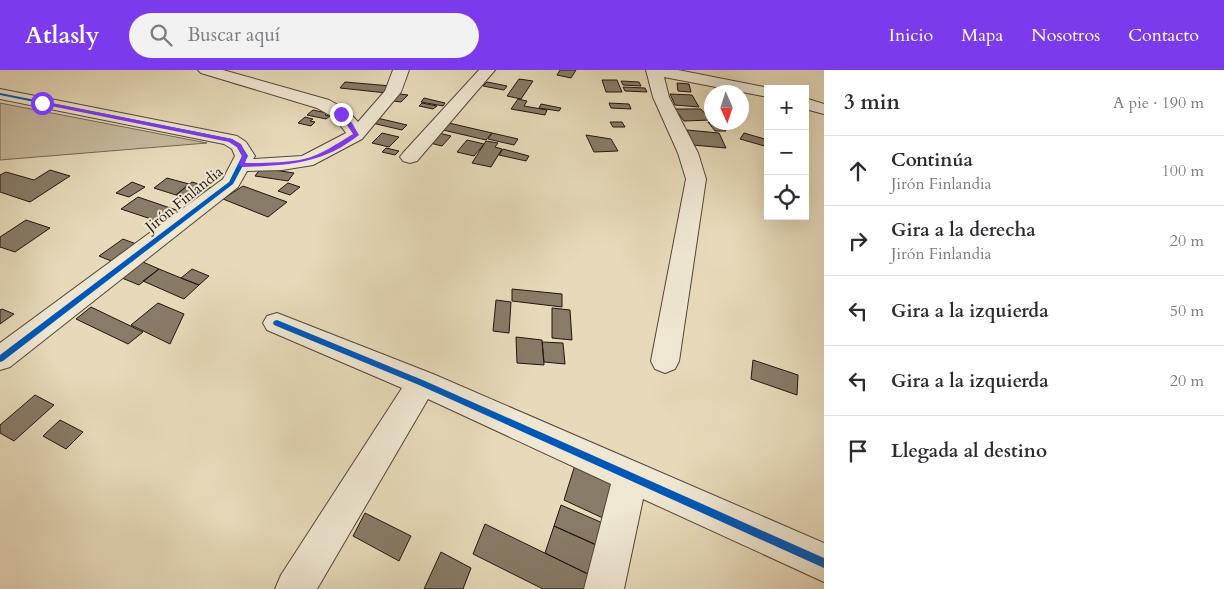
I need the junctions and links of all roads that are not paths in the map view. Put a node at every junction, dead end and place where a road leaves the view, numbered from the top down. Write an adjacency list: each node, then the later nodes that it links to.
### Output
1 (206, 70): 9 (street)
2 (401, 70): 9 (street)
3 (487, 70): 10 (street)
4 (654, 70): 5 (street); 14 (street)
5 (764, 91)
6 (0, 94): 11 (street, Jirón Finlandia)
7 (809, 104): 8 (street)
8 (824, 108)
9 (356, 135): 11 (street)
10 (410, 157)
11 (242, 165): 13 (street, Jirón Finlandia)
12 (277, 323): 15 (street)
13 (0, 359)
14 (665, 361)
15 (422, 383): 16 (street); 18 (street)
16 (630, 478): 17 (street); 19 (street)
17 (824, 563)
18 (295, 589)
19 (604, 589)

